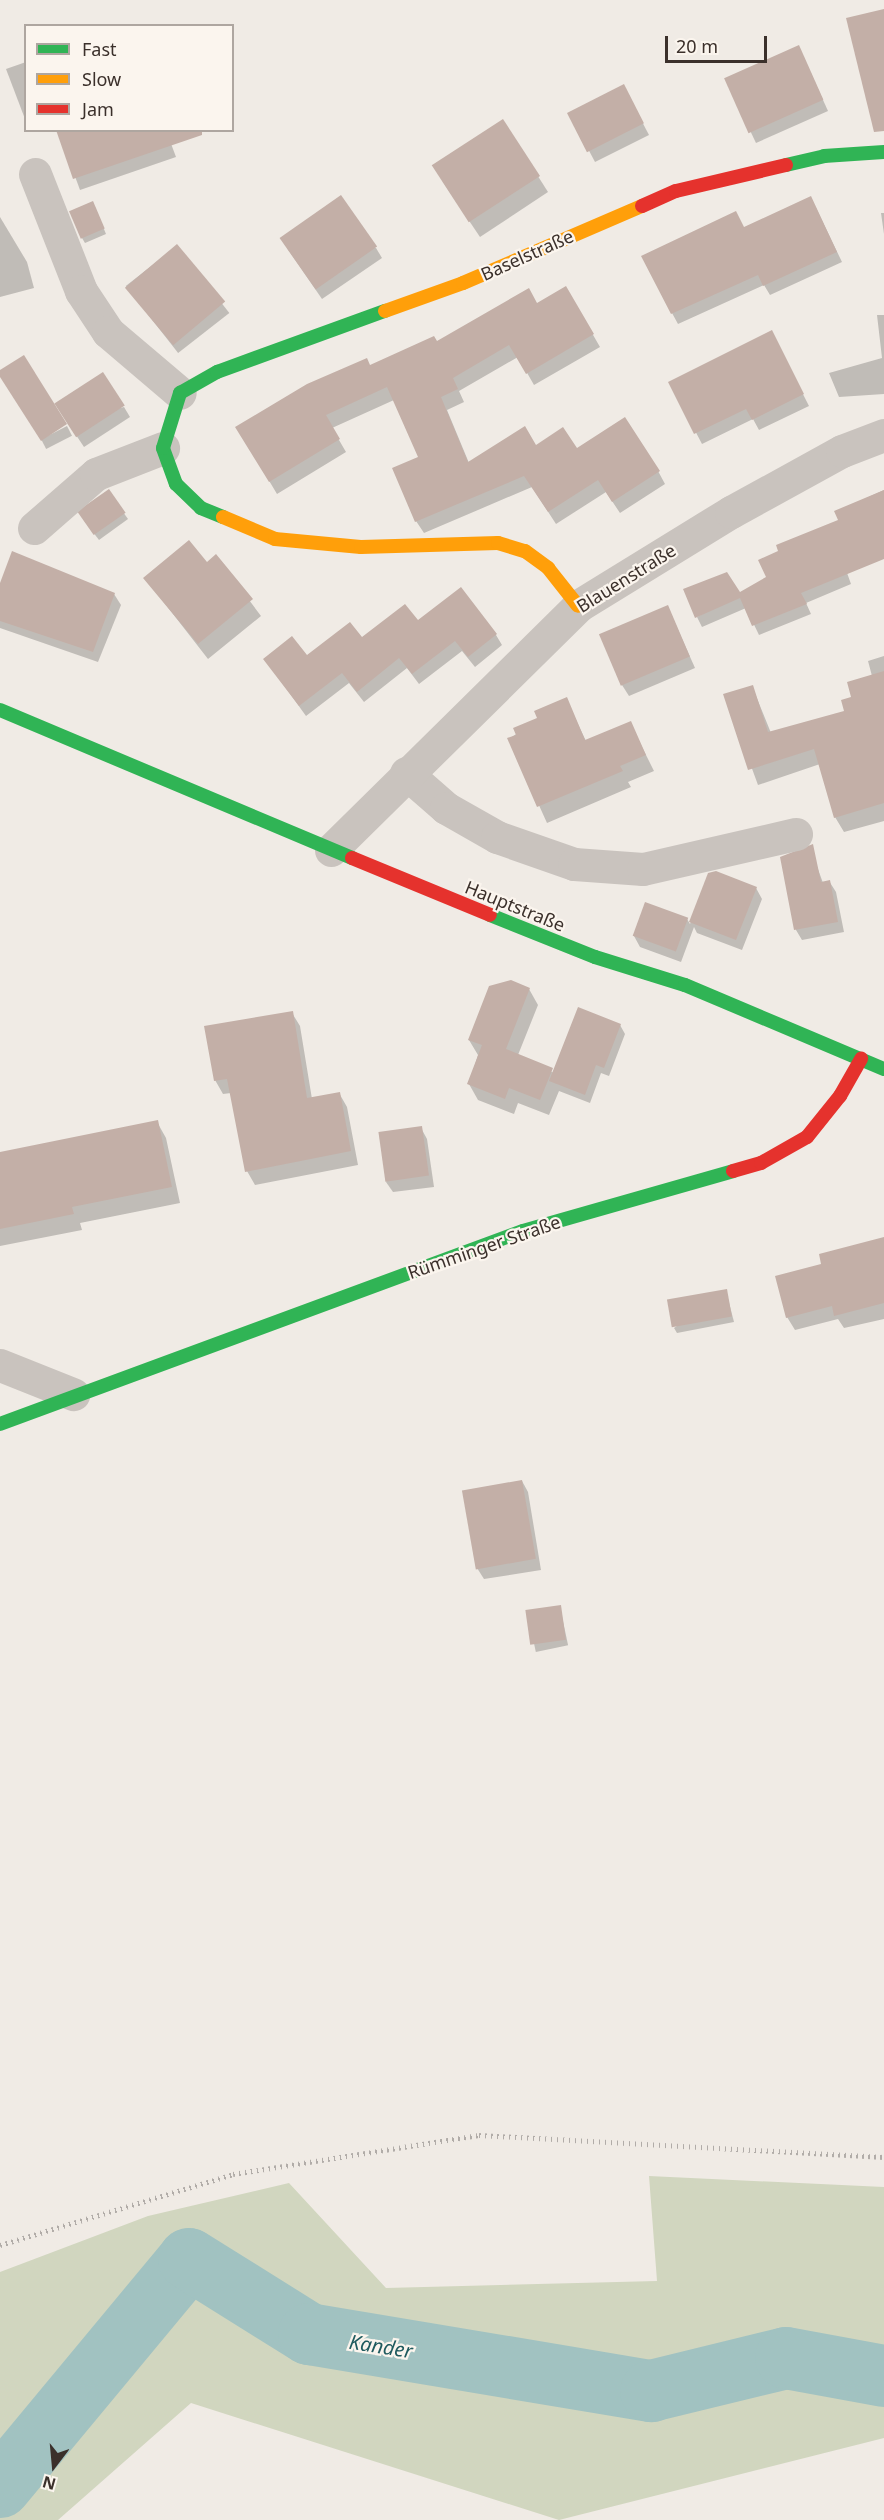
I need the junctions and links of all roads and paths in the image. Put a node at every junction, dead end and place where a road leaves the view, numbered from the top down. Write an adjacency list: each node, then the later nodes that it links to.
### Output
1 (884, 152): 3 (street, Baselstraße)
2 (35, 174): 3 (street)
3 (180, 393): 5 (street)
4 (884, 435): 7 (street, Blauenstraße)
5 (163, 448): 6 (street); 7 (street)
6 (34, 528)
7 (578, 606): 9 (street, Blauenstraße)
8 (0, 710): 11 (street, Hauptstraße)
9 (406, 773): 10 (street); 11 (street, Blauenstraße)
10 (796, 834)
11 (331, 849): 12 (street, Hauptstraße)
12 (861, 1059): 13 (street, Hauptstraße); 15 (street, Rümminger Straße)
13 (884, 1069)
14 (0, 1365): 15 (street)
15 (73, 1394): 16 (street, Rümminger Straße)
16 (0, 1424)

